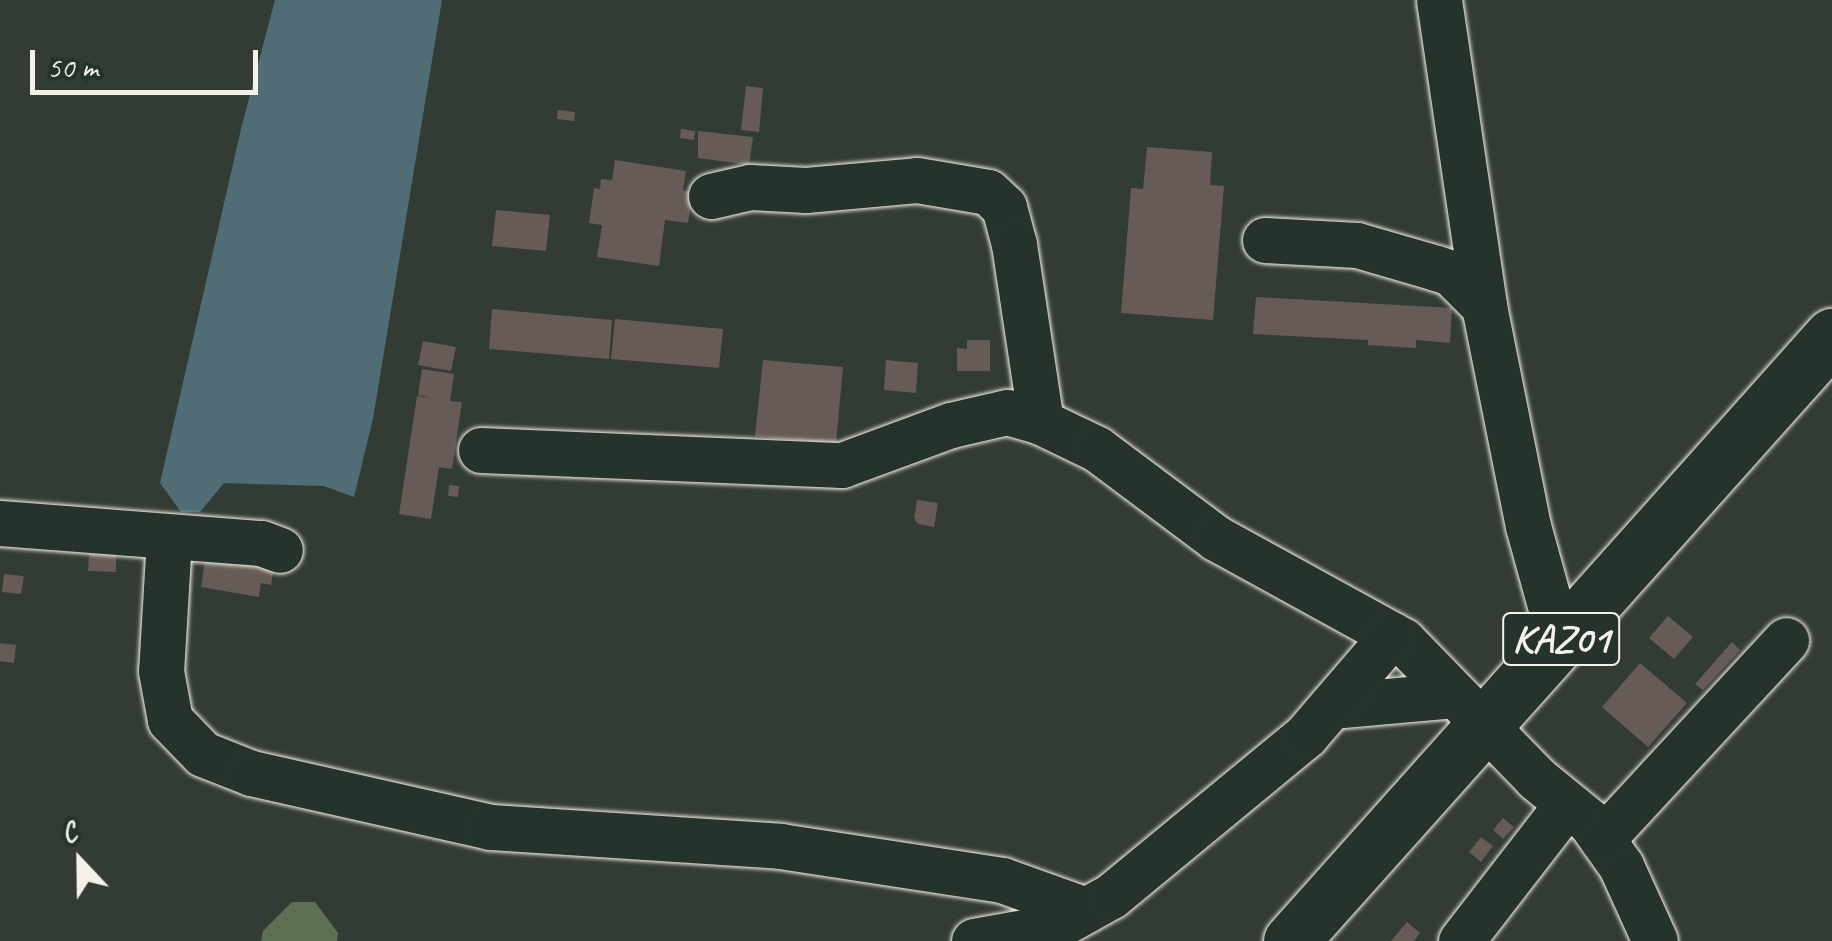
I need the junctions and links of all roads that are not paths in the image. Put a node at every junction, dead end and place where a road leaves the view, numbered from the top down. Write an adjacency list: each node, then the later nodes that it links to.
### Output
1 (1439, 0): 4 (street)
2 (712, 196): 6 (street)
3 (1265, 240): 4 (street)
4 (1484, 306): 13 (street)
5 (1832, 336): 13 (highway, KАZ01)
6 (1041, 422): 7 (street); 11 (street)
7 (481, 450)
8 (0, 523): 9 (street)
9 (169, 538): 10 (street); 18 (street)
10 (280, 550)
11 (1392, 635): 14 (street); 15 (street)
12 (1786, 640): 17 (street)
13 (1560, 641): 15 (highway, KАZ01)
14 (1331, 706): 15 (street); 18 (street)
15 (1470, 711): 16 (street); 20 (highway, KАZ01)
16 (1567, 804): 17 (street); 21 (street)
17 (1602, 839): 22 (street)
18 (1086, 910): 19 (street)
19 (974, 941)
20 (1291, 941)
21 (1462, 941)
22 (1655, 941)

